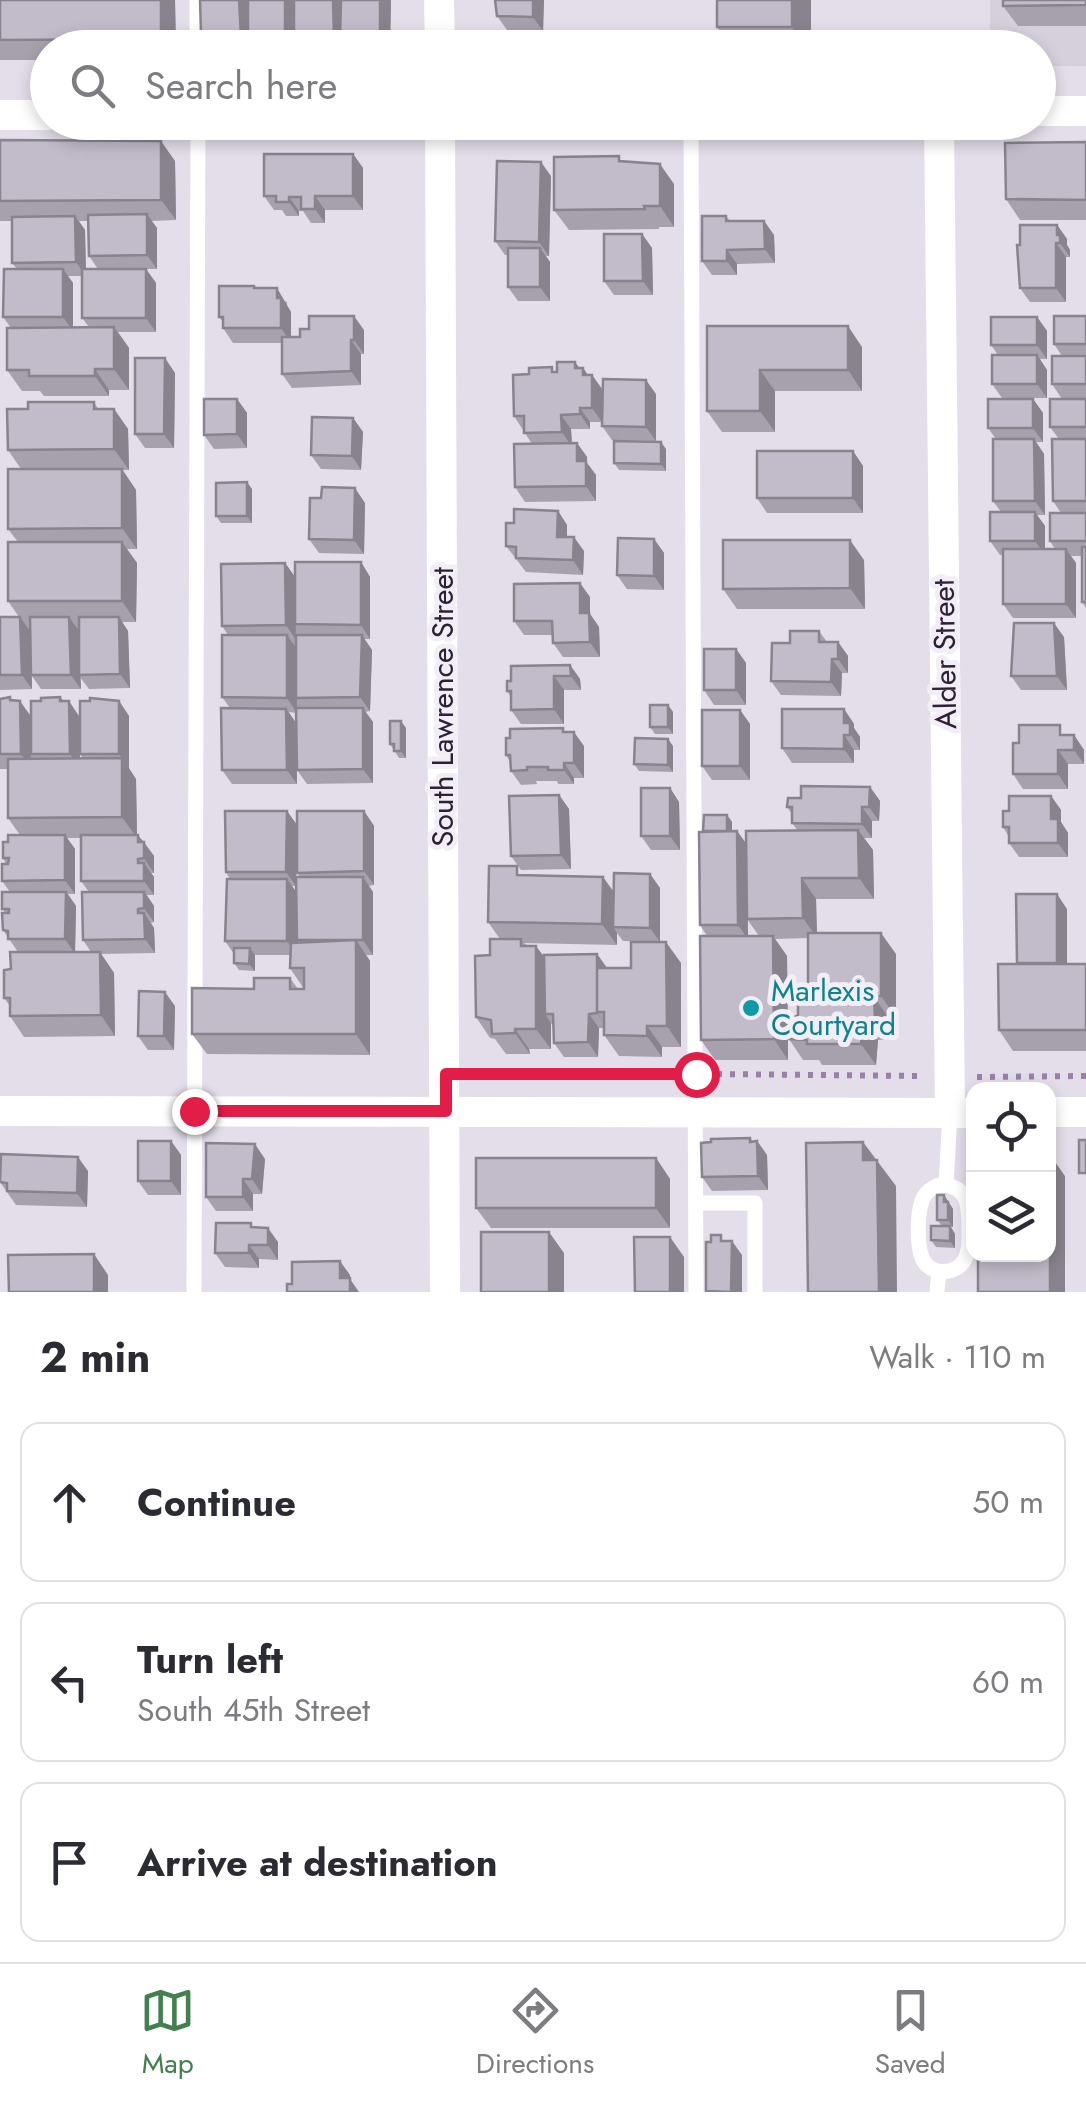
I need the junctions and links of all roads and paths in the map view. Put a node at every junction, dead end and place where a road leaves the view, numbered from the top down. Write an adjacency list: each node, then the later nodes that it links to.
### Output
1 (197, 0): 3 (lane)
2 (440, 0): 4 (street)
3 (197, 30)
4 (440, 30)
5 (1056, 111): 6 (street)
6 (1086, 111)
7 (0, 115): 8 (street)
8 (30, 115)
9 (198, 140): 18 (lane)
10 (440, 140): 13 (street, South Lawrence Street)
11 (691, 140): 14 (lane)
12 (939, 140): 16 (street, Alder Street)
13 (446, 1074): 14 (path); 19 (street, South Lawrence Street)
14 (696, 1074): 16 (path); 20 (lane)
15 (1086, 1076): 16 (path)
16 (949, 1077): 23 (street, Alder Street)
17 (0, 1111): 18 (street)
18 (194, 1111): 19 (street); 27 (lane)
19 (446, 1111): 20 (street); 28 (street, South Lawrence Street)
20 (696, 1111): 23 (street); 25 (lane)
21 (1056, 1112): 22 (street)
22 (1086, 1112)
23 (962, 1113): 24 (lane, Alder Street)
24 (946, 1184): 26 (lane); 26 (lane)
25 (696, 1203): 29 (lane); 30 (lane)
26 (940, 1272): 31 (lane)
27 (194, 1292)
28 (445, 1292)
29 (696, 1292)
30 (755, 1292)
31 (936, 1292)

